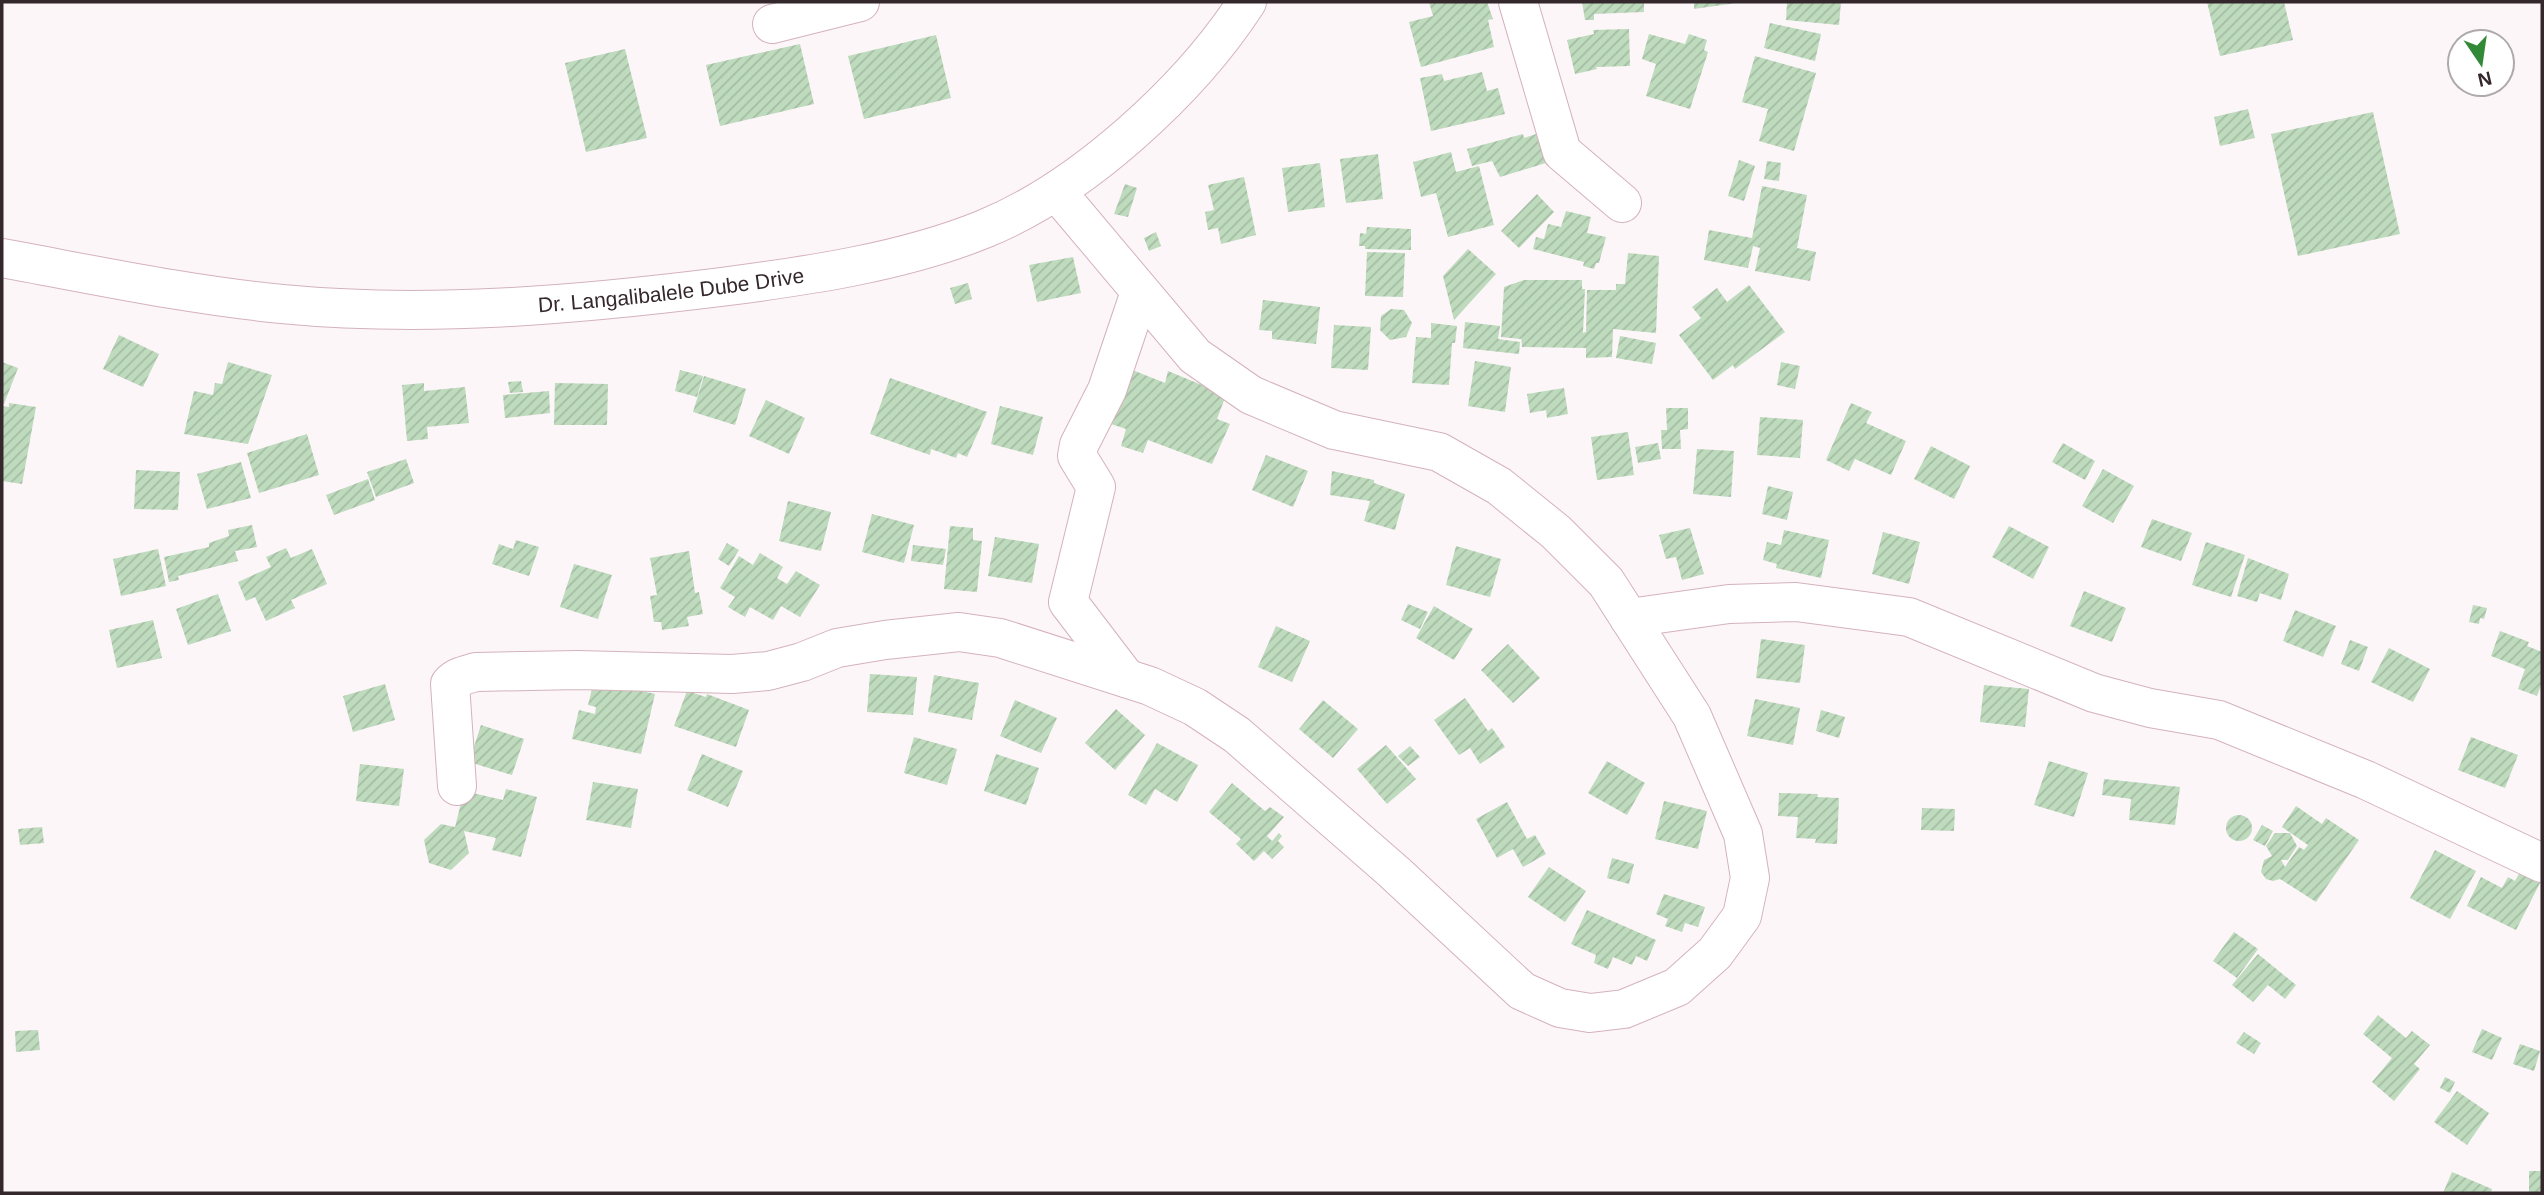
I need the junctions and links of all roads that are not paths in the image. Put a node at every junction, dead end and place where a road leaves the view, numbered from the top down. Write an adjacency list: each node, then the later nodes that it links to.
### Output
1 (860, 2): 4 (street)
2 (1247, 2): 5 (street, Dr. Langalibalele Dube Drive)
3 (1518, 2): 6 (street)
4 (772, 24)
5 (1056, 191): 7 (street, Dr. Langalibalele Dube Drive); 8 (street)
6 (1622, 203)
7 (2, 258)
8 (1140, 292): 9 (street); 10 (street)
9 (1629, 618): 10 (street); 12 (street)
10 (1126, 678): 11 (street)
11 (457, 786)
12 (2542, 863)

